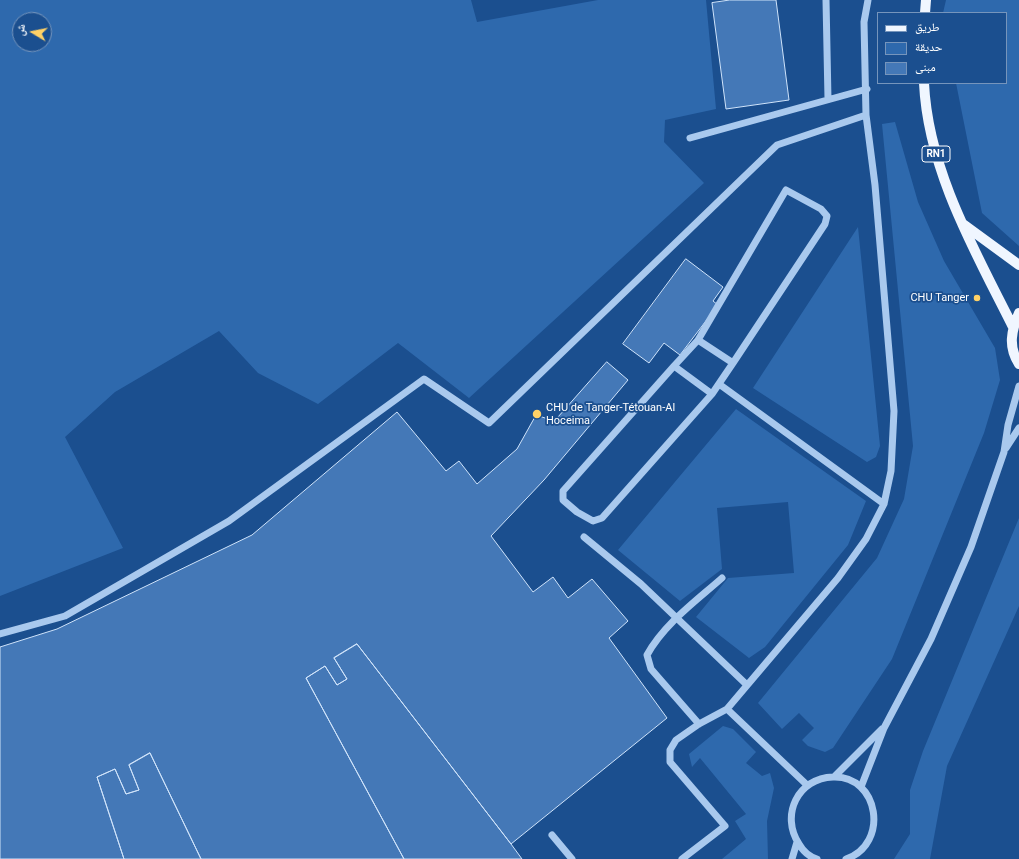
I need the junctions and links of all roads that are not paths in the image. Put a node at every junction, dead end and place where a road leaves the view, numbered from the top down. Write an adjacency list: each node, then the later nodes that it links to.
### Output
1 (826, 0): 7 (street)
2 (868, 0): 6 (street)
3 (926, 0): 4 (main road)
4 (925, 12)
5 (924, 84): 10 (main road, RN1)
6 (867, 89): 7 (street); 8 (street)
7 (828, 98): 9 (street)
8 (866, 115): 23 (street); 27 (street)
9 (690, 138)
10 (960, 222): 11 (main road); 13 (main road, RN1)
11 (1019, 265)
12 (1019, 313): 13 (main road, RN1)
13 (1013, 327): 16 (main road, RN1)
14 (698, 340): 15 (street); 15 (street); 17 (street)
15 (733, 363): 18 (street)
16 (1019, 364)
17 (674, 366): 20 (street); 20 (street)
18 (719, 384): 20 (street); 23 (street)
19 (1019, 386): 22 (street)
20 (712, 394)
21 (1019, 428): 22 (street)
22 (1004, 452): 31 (street)
23 (884, 504): 28 (street)
24 (584, 538): 26 (street)
25 (722, 578): 26 (street)
26 (678, 618): 28 (street); 30 (street)
27 (0, 634)
28 (747, 685): 29 (street)
29 (727, 709): 30 (street); 33 (street)
30 (699, 724): 38 (street)
31 (884, 728): 32 (street); 34 (street)
32 (835, 776): 33 (street); 34 (street)
33 (807, 785): 36 (street)
34 (861, 787): 41 (street)
35 (552, 835): 37 (street)
36 (797, 842): 39 (street); 40 (street)
37 (572, 859)
38 (682, 859)
39 (792, 859)
40 (817, 859)
41 (846, 859)

